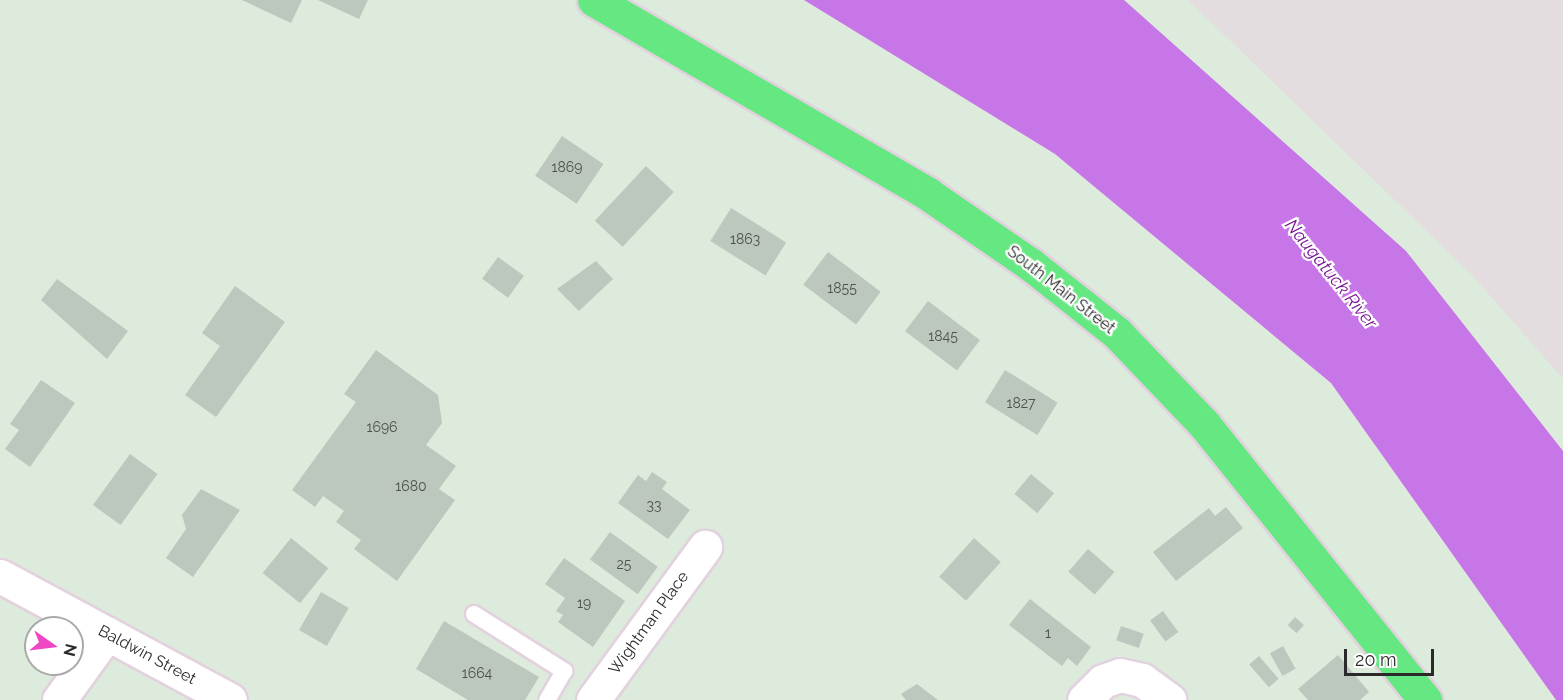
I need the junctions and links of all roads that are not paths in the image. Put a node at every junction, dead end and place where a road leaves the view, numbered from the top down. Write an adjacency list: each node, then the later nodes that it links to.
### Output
1 (594, 0): 12 (main road, South Main Street)
2 (705, 547): 9 (street, Wightman Place)
3 (0, 576): 5 (street, Baldwin Street)
4 (474, 614): 8 (lane)
5 (108, 634): 6 (street); 7 (street, Baldwin Street)
6 (59, 700)
7 (230, 700)
8 (547, 700)
9 (593, 700)
10 (1084, 700): 11 (street)
11 (1170, 700)
12 (1425, 700)

